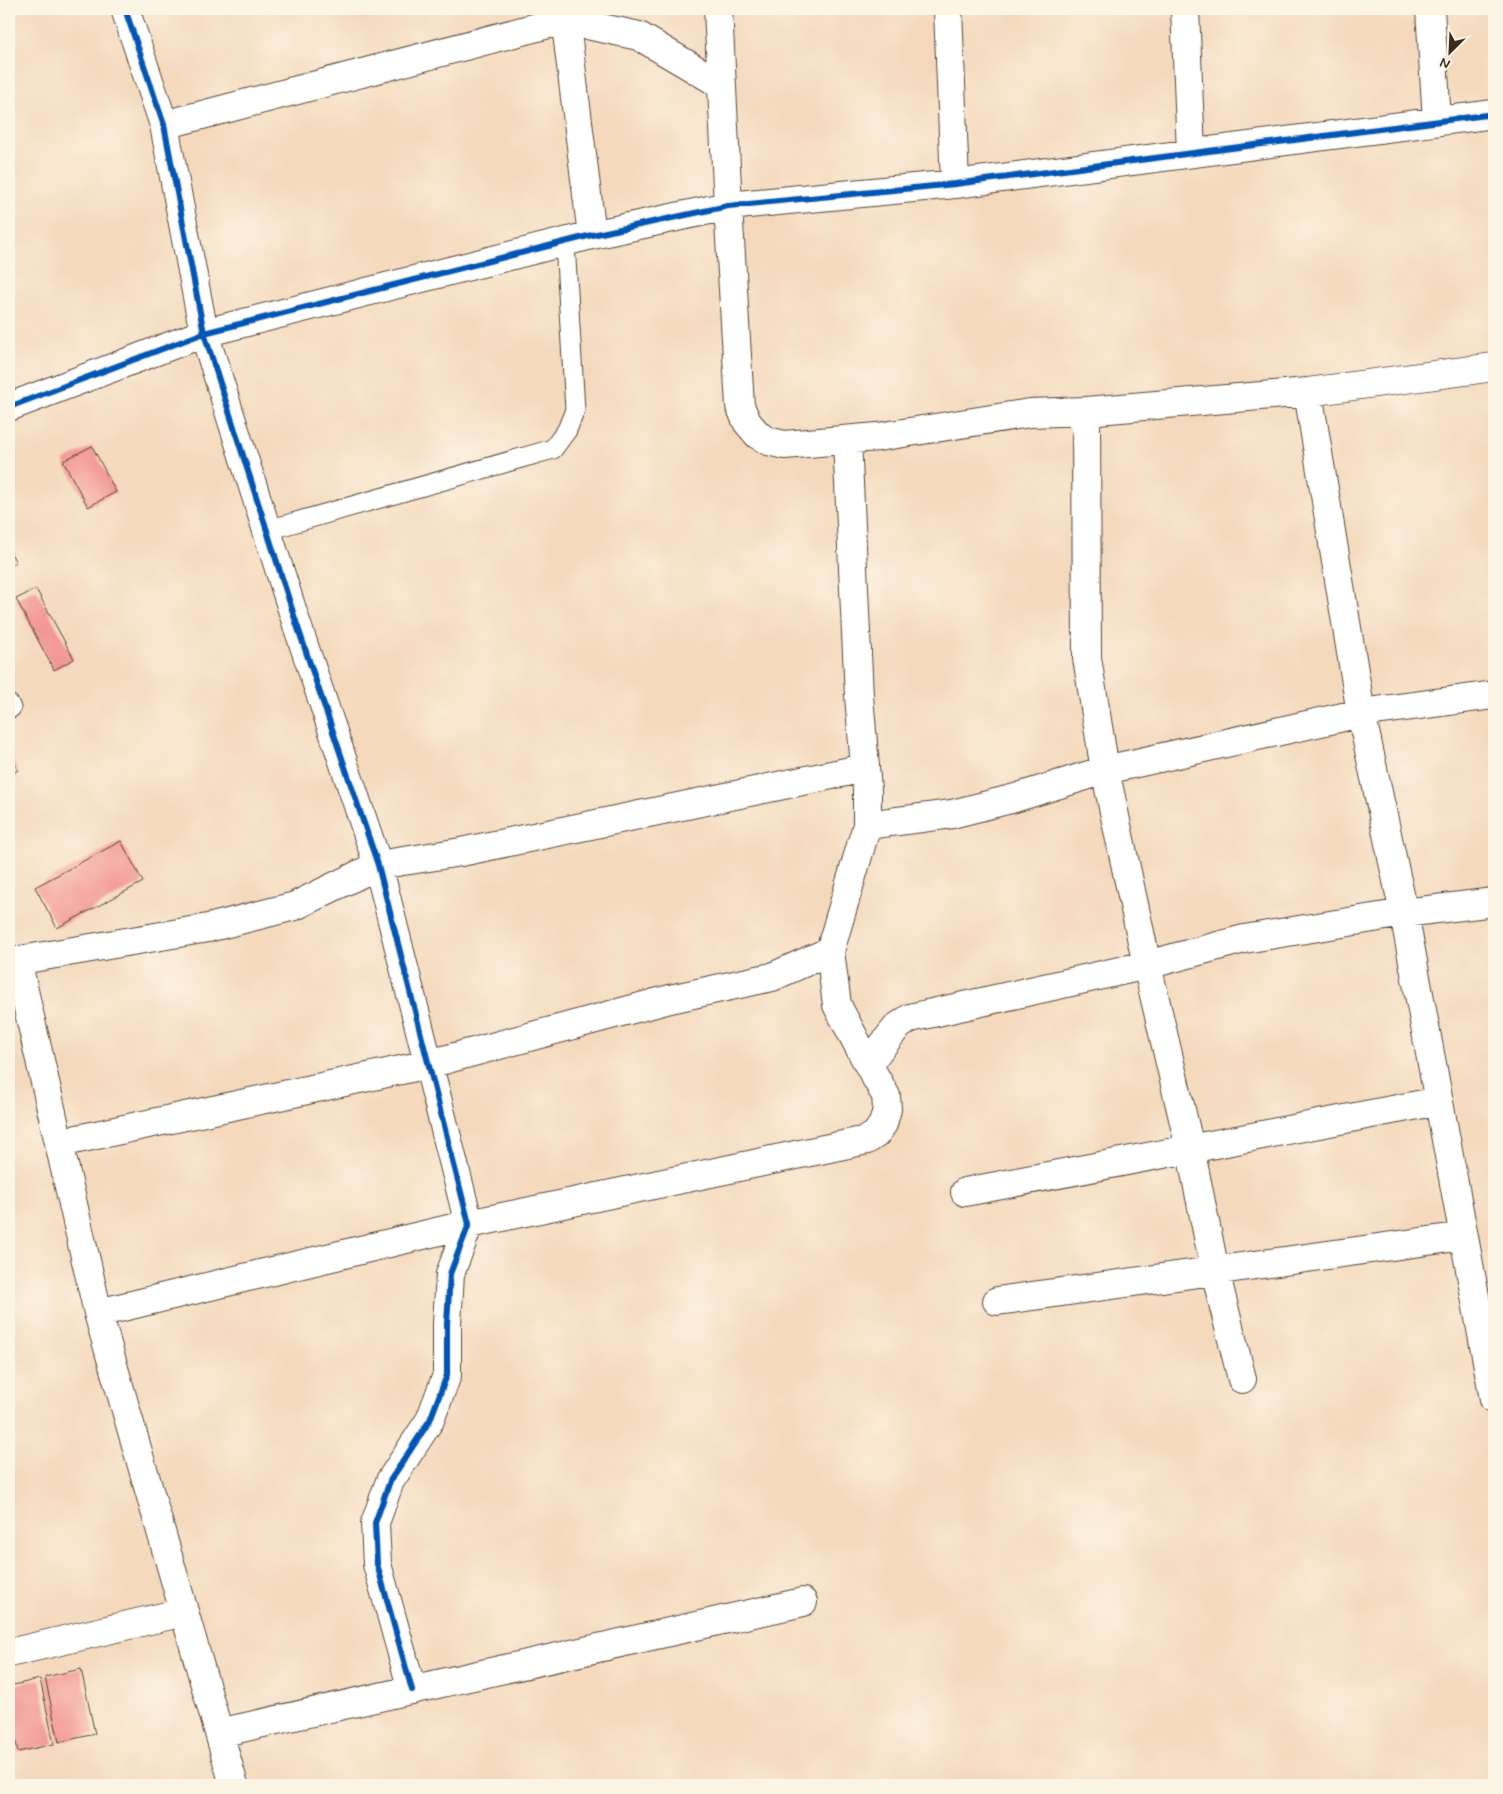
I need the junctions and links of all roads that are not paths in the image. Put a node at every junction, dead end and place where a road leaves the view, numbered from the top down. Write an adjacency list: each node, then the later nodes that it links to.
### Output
1 (125, 9): 10 (street)
2 (718, 9): 7 (street)
3 (948, 9): 12 (street)
4 (1185, 9): 11 (street)
5 (1430, 9): 9 (street)
6 (564, 14): 7 (street); 10 (street); 14 (street)
7 (722, 85): 13 (street)
8 (1494, 114): 9 (street)
9 (1437, 121): 11 (street)
10 (164, 125): 16 (street)
11 (1191, 153): 12 (street)
12 (955, 184): 13 (street)
13 (728, 206): 14 (street); 21 (street)
14 (592, 235): 15 (street)
15 (565, 242): 16 (street); 22 (lane)
16 (204, 333): 19 (street); 22 (street)
17 (1494, 367): 18 (street)
18 (1308, 392): 20 (street); 24 (street)
19 (9, 407)
20 (1086, 411): 21 (street); 26 (street)
21 (847, 440): 25 (street)
22 (268, 530): 28 (street)
23 (1494, 695): 24 (street)
24 (1360, 713): 26 (street); 30 (street)
25 (865, 768): 27 (street); 28 (street)
26 (1105, 770): 27 (street); 33 (street)
27 (867, 825): 31 (street)
28 (378, 865): 32 (street); 34 (street)
29 (1494, 902): 30 (street)
30 (1404, 913): 33 (street); 36 (street)
31 (830, 951): 34 (street); 35 (street)
32 (13, 961): 37 (street)
33 (1147, 965): 35 (street); 38 (street)
34 (429, 1064): 37 (street); 40 (street)
35 (868, 1064): 40 (street)
36 (1439, 1101): 38 (street); 41 (street)
37 (59, 1143): 44 (street)
38 (1190, 1148): 39 (street); 42 (street)
39 (965, 1192)
40 (469, 1224): 44 (street); 50 (street)
41 (1464, 1236): 42 (street); 46 (street)
42 (1215, 1270): 43 (street); 45 (street)
43 (997, 1301)
44 (98, 1313): 48 (street)
45 (1242, 1379)
46 (1494, 1399)
47 (802, 1602): 50 (street)
48 (184, 1612): 49 (street); 51 (street)
49 (9, 1653)
50 (412, 1690): 51 (street)
51 (219, 1733): 52 (street)
52 (234, 1785)

